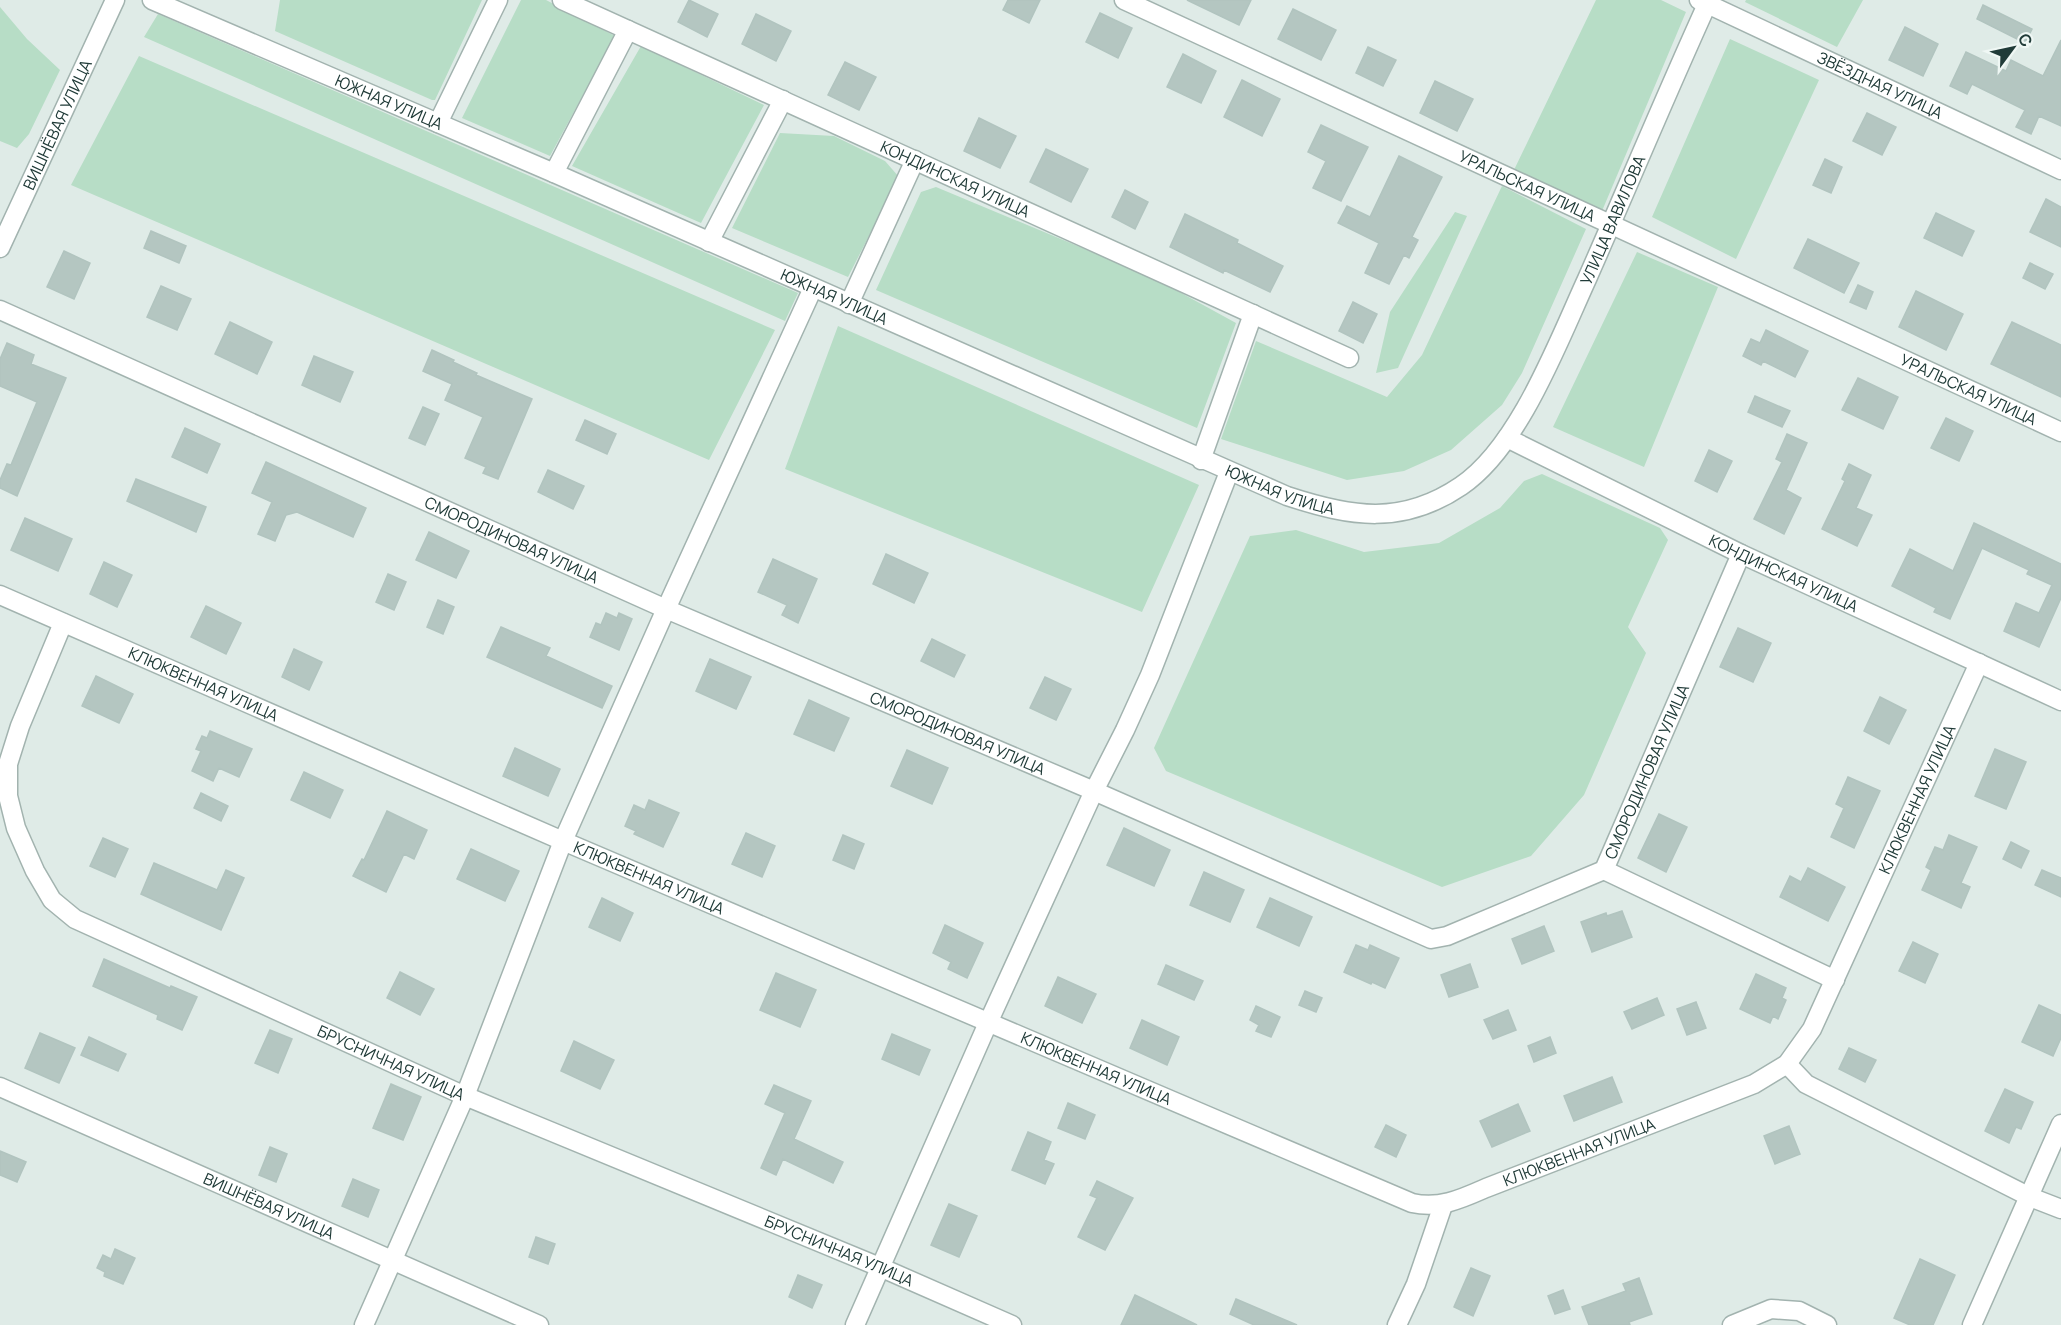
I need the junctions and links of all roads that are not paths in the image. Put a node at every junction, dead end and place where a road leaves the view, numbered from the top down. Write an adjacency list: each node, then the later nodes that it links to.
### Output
1 (115, 0): 15 (street, ВИШНЁВАЯ УЛИЦА)
2 (498, 0): 9 (street)
3 (562, 0): 7 (street, КОНДИНСКАЯ УЛИЦА)
4 (1124, 0): 13 (street, УРАЛЬСКАЯ УЛИЦА)
5 (1705, 1): 11 (street, ЗВЁЗДНАЯ УЛИЦА); 13 (street, УЛИЦА ВАВИЛОВА)
6 (160, 2): 9 (street, ЮЖНАЯ УЛИЦА)
7 (628, 30): 8 (street, КОНДИНСКАЯ УЛИЦА); 12 (street)
8 (783, 100): 10 (street, КОНДИНСКАЯ УЛИЦА); 14 (street)
9 (438, 123): 12 (street, ЮЖНАЯ УЛИЦА)
10 (915, 160): 17 (street); 19 (street, КОНДИНСКАЯ УЛИЦА)
11 (2061, 170)
12 (554, 173): 14 (street, ЮЖНАЯ УЛИЦА)
13 (1610, 226): 21 (street, УРАЛЬСКАЯ УЛИЦА); 22 (street, УЛИЦА ВАВИЛОВА)
14 (709, 242): 16 (street, ЮЖНАЯ УЛИЦА)
15 (0, 248)
16 (813, 288): 17 (street, ЮЖНАЯ УЛИЦА); 27 (street)
17 (849, 304): 23 (street, ЮЖНАЯ УЛИЦА)
18 (0, 310): 27 (street, СМОРОДИНОВАЯ УЛИЦА)
19 (1253, 314): 20 (street, КОНДИНСКАЯ УЛИЦА); 23 (street)
20 (1349, 358)
21 (2061, 432)
22 (1508, 438): 24 (street, ЮЖНАЯ УЛИЦА); 25 (street, КОНДИНСКАЯ УЛИЦА)
23 (1201, 460): 24 (street, ЮЖНАЯ УЛИЦА)
24 (1229, 472): 31 (street)
25 (1741, 554): 29 (street, КОНДИНСКАЯ УЛИЦА); 33 (street, СМОРОДИНОВАЯ УЛИЦА)
26 (0, 594): 28 (street, КЛЮКВЕННАЯ УЛИЦА)
27 (666, 609): 31 (street, СМОРОДИНОВАЯ УЛИЦА); 32 (street)
28 (63, 622): 32 (street, КЛЮКВЕННАЯ УЛИЦА); 38 (street, БРУСНИЧНАЯ УЛИЦА)
29 (1979, 663): 30 (street, КОНДИНСКАЯ УЛИЦА); 34 (street, КЛЮКВЕННАЯ УЛИЦА)
30 (2061, 701)
31 (1094, 791): 33 (street, СМОРОДИНОВАЯ УЛИЦА); 35 (street)
32 (563, 841): 35 (street, КЛЮКВЕННАЯ УЛИЦА); 38 (street)
33 (1604, 870): 34 (street)
34 (1835, 980): 36 (street, КЛЮКВЕННАЯ УЛИЦА)
35 (988, 1023): 41 (street, КЛЮКВЕННАЯ УЛИЦА); 44 (street)
36 (1787, 1064): 40 (street); 41 (street, КЛЮКВЕННАЯ УЛИЦА)
37 (0, 1087): 43 (street, ВИШНЁВАЯ УЛИЦА)
38 (465, 1095): 43 (street); 44 (street, БРУСНИЧНАЯ УЛИЦА)
39 (2061, 1124): 40 (street)
40 (2030, 1197): 42 (street); 52 (street)
41 (1443, 1205): 49 (street)
42 (2061, 1209)
43 (394, 1260): 45 (street); 46 (street, ВИШНЁВАЯ УЛИЦА)
44 (882, 1268): 47 (street); 48 (street, БРУСНИЧНАЯ УЛИЦА)
45 (364, 1325)
46 (539, 1325)
47 (855, 1325)
48 (1012, 1325)
49 (1397, 1325)
50 (1732, 1325): 51 (street)
51 (1827, 1325)
52 (1972, 1325)

